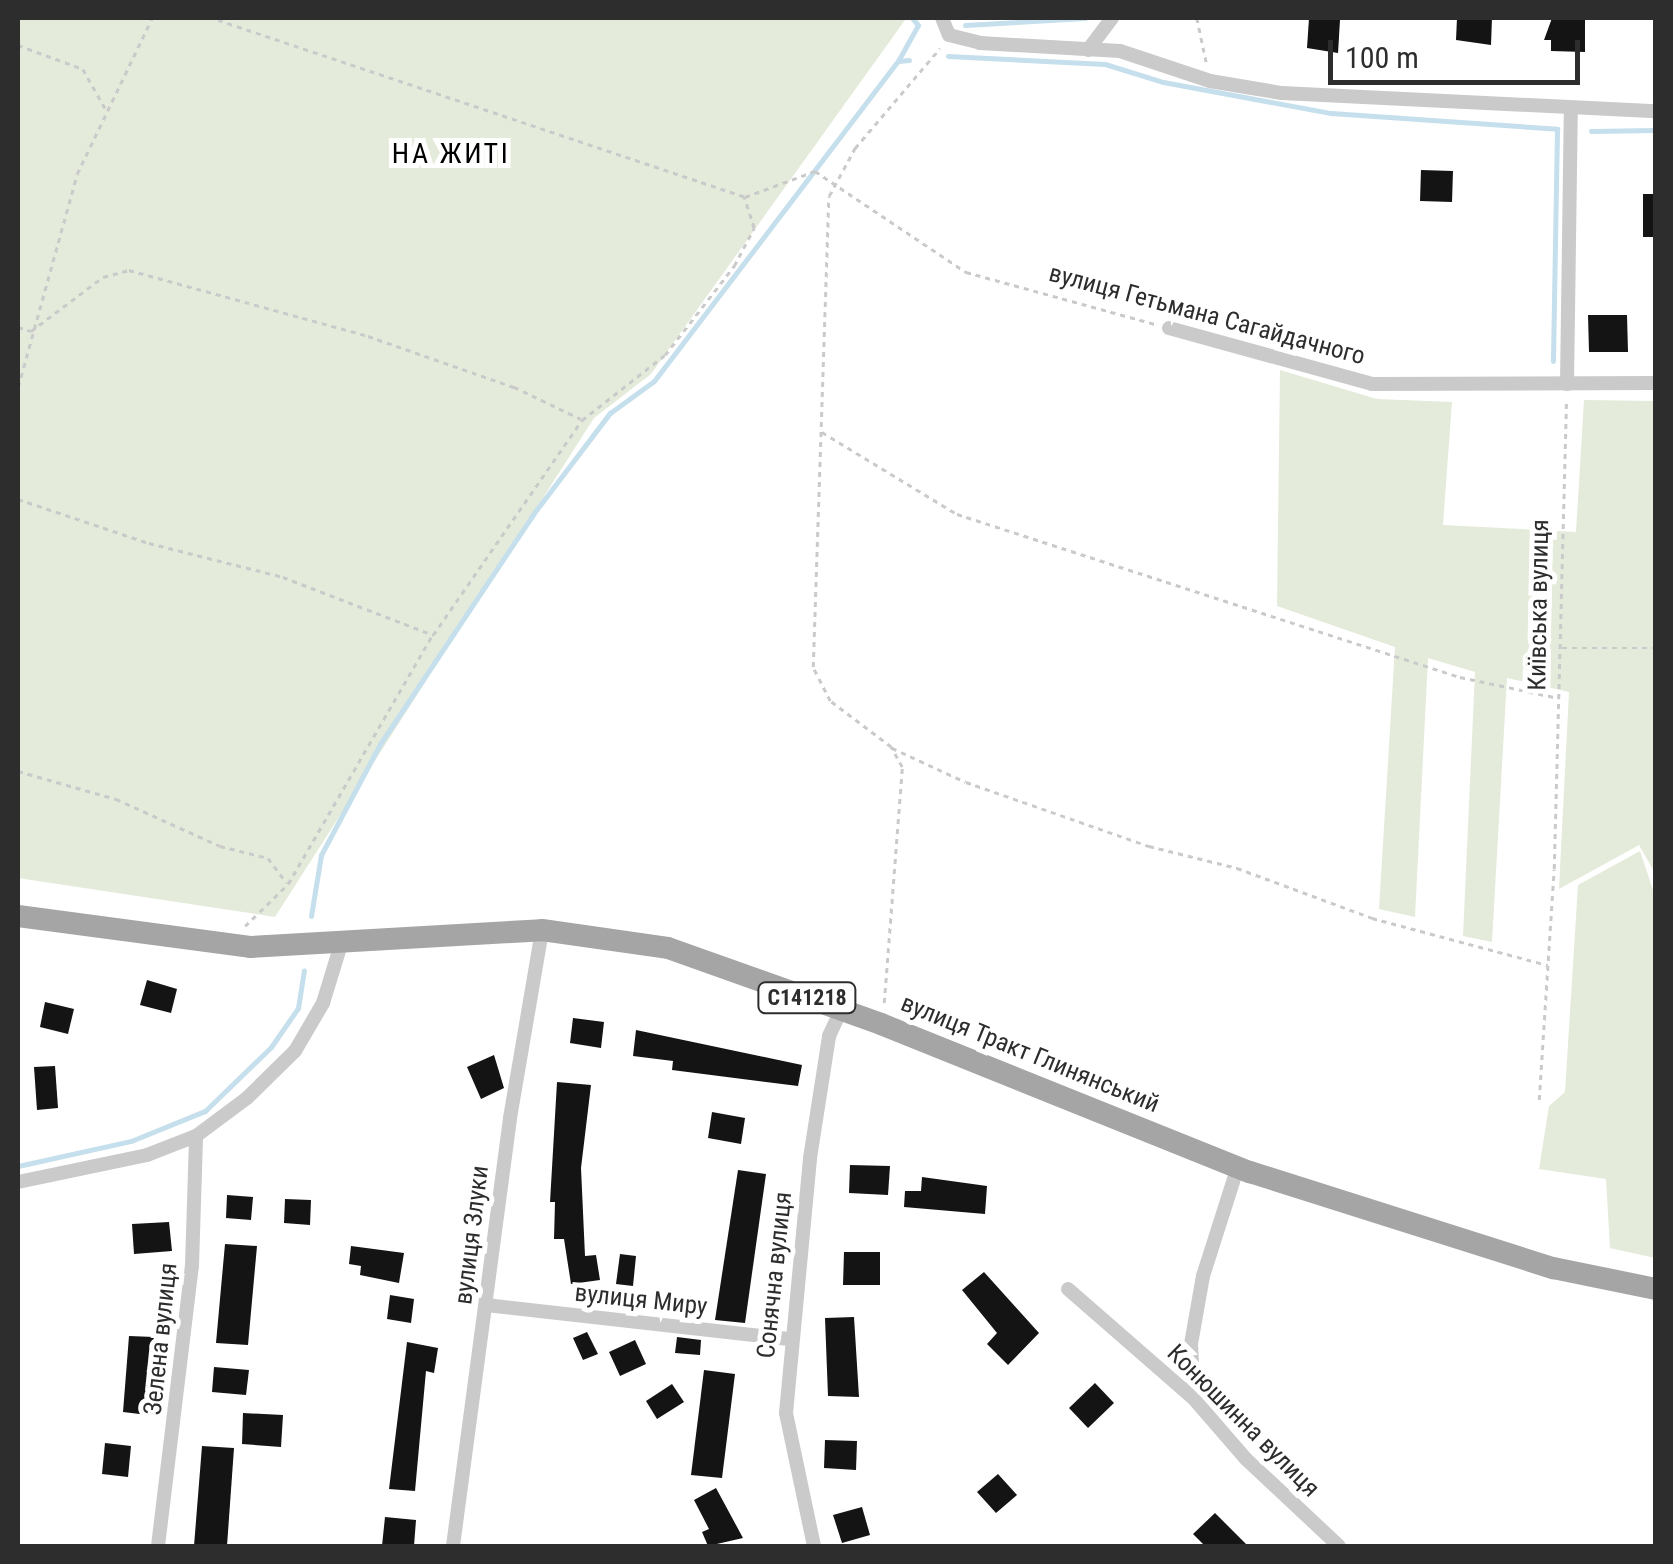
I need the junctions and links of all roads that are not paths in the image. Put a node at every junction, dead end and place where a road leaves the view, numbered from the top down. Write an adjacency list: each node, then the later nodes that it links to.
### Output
1 (942, 18): 3 (street)
2 (1112, 18): 3 (street)
3 (1088, 50): 4 (street)
4 (1571, 110): 5 (street); 8 (street)
5 (1656, 111)
6 (1169, 328): 8 (street, вулиця Гетьмана Сагайдачного)
7 (1656, 383): 8 (street, вулиця Гетьмана Сагайдачного)
8 (1567, 384)
9 (18, 916): 11 (main road, вулиця Тракт Глинянський / С141218)
10 (542, 930): 11 (main road, вулиця Тракт Глинянський / С141218); 12 (main road, вулиця Тракт Глинянський / С141218); 18 (street, вулиця Злуки)
11 (342, 942): 13 (street)
12 (841, 1010): 14 (main road, вулиця Тракт Глинянський / С141218); 19 (street, Сонячна вулиця)
13 (196, 1136): 15 (street); 21 (street, Зелена вулиця)
14 (1238, 1166): 17 (main road, вулиця Тракт Глинянський / С141218); 20 (street)
15 (18, 1182)
16 (1068, 1289): 20 (street, Конюшинна вулиця)
17 (1656, 1290)
18 (486, 1304): 19 (street, вулиця Миру); 22 (street, вулиця Злуки)
19 (790, 1339): 23 (street, Сонячна вулиця)
20 (1194, 1399): 24 (street, Конюшинна вулиця)
21 (158, 1546)
22 (453, 1546)
23 (814, 1546)
24 (1339, 1546)

